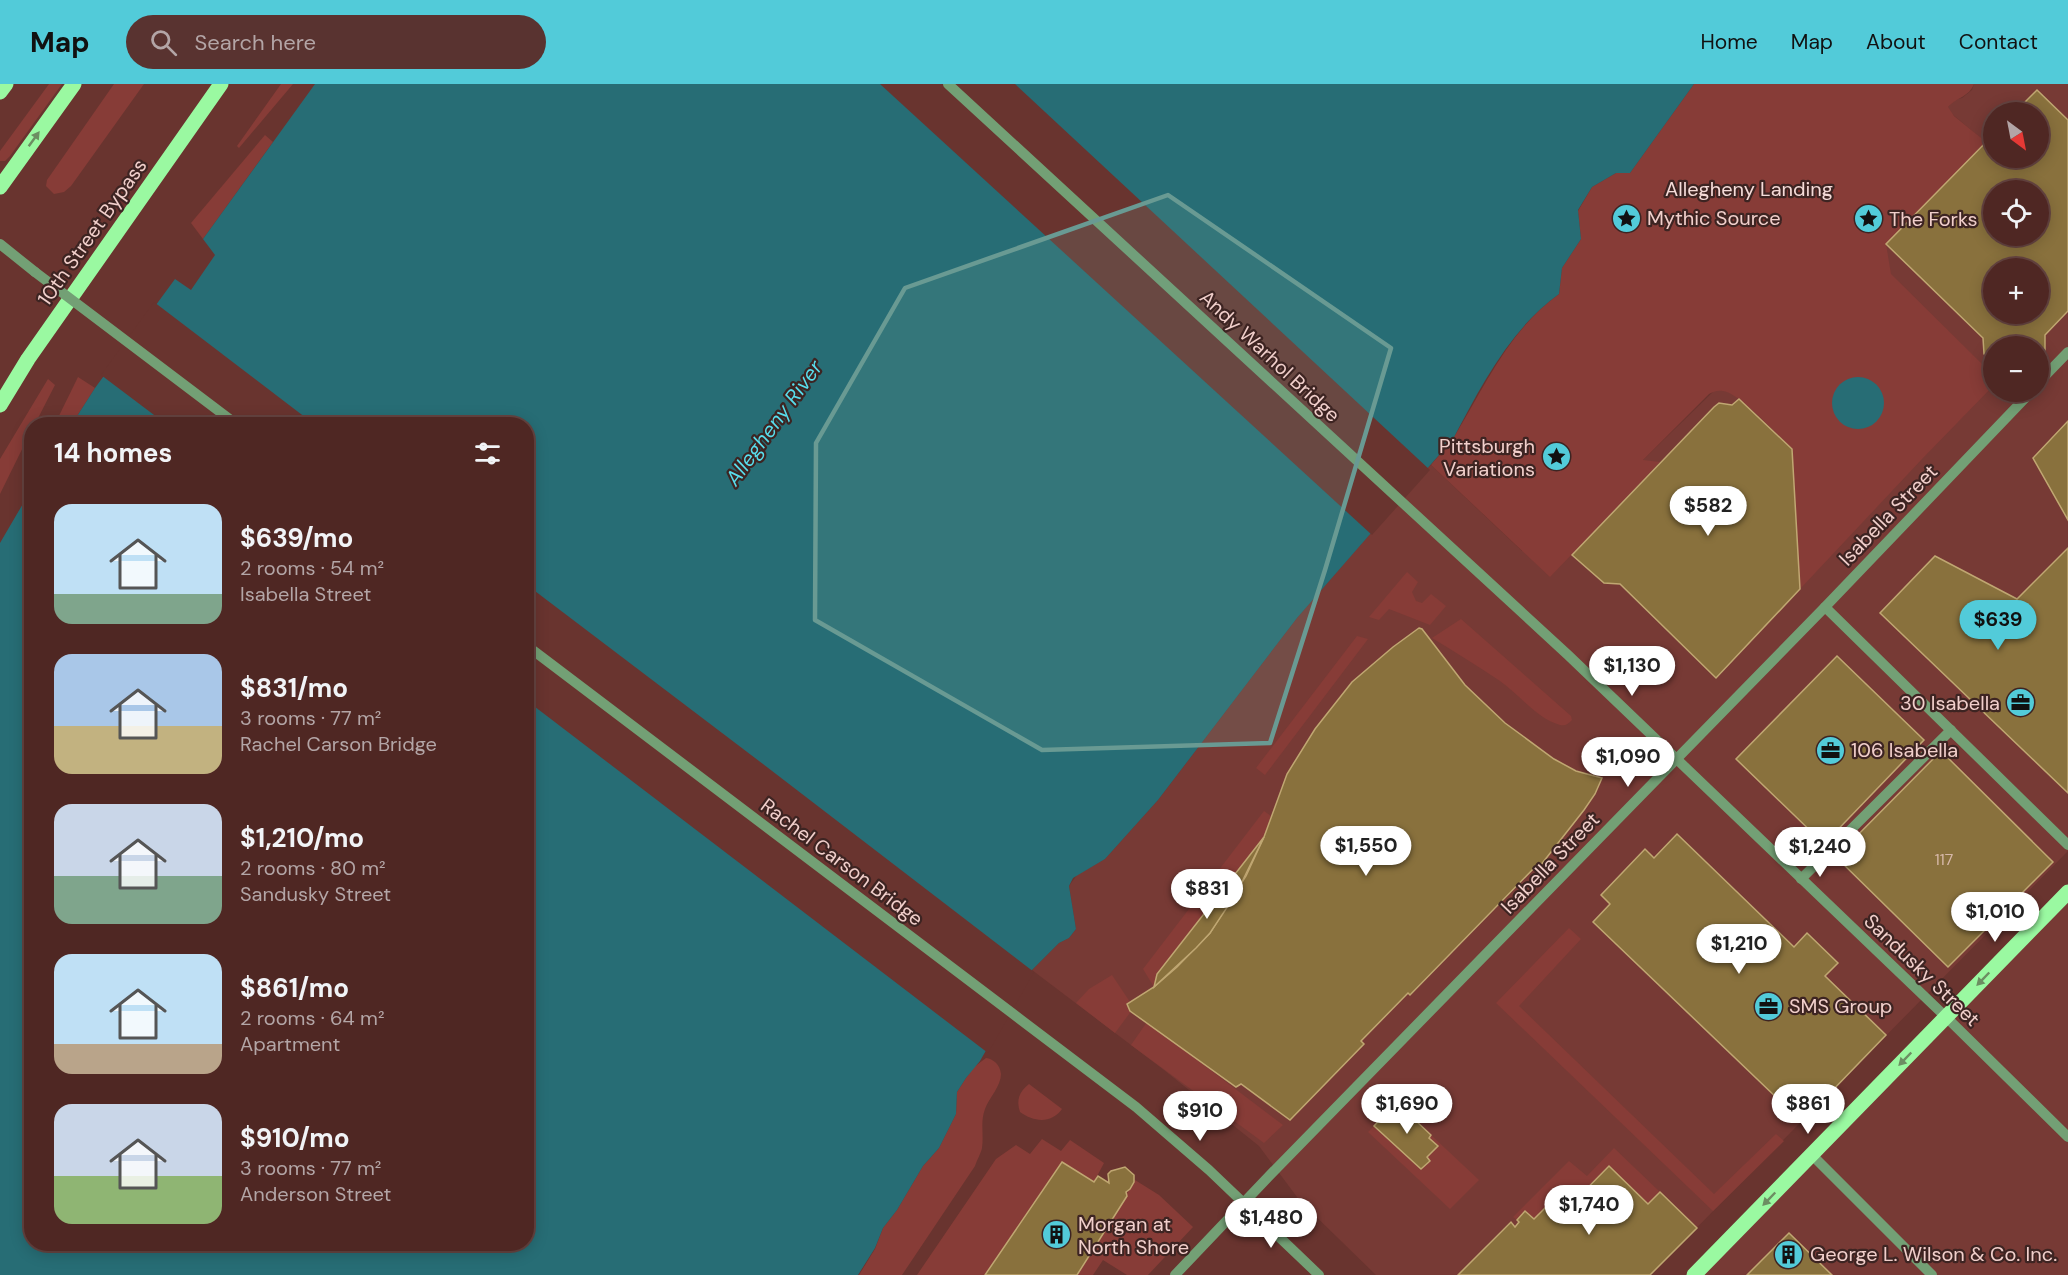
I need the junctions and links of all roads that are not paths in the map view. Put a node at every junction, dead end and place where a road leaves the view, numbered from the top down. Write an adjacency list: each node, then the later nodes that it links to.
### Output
1 (6, 84): 5 (main road)
2 (74, 84): 6 (main road, one-way to 2)
3 (221, 84): 11 (main road, 10th Street Bypass)
4 (948, 84): 15 (street, Andy Warhol Bridge)
5 (0, 92)
6 (0, 187)
7 (0, 244): 12 (street, bridge)
8 (2068, 352): 9 (street)
9 (2049, 372)
10 (2021, 402): 13 (street, Isabella Street)
11 (0, 405)
12 (227, 417)
13 (1825, 607): 16 (street); 17 (street, Isabella Street)
14 (534, 651): 24 (street, Rachel Carson Bridge)
15 (1568, 656): 17 (street, Sandusky Street)
16 (1951, 730): 18 (street); 19 (street)
17 (1676, 760): 19 (street, Sandusky Street); 24 (street, Isabella Street)
18 (2068, 844)
19 (1801, 879): 21 (street, Sandusky Street)
20 (2068, 892): 21 (main road, one-way to 21)
21 (1946, 1017): 22 (street, Sandusky Street); 23 (main road, one-way to 23)
22 (2068, 1137)
23 (1812, 1155): 27 (main road, one-way to 27); 28 (street)
24 (1243, 1203): 25 (street, Isabella Street); 26 (street, Rachel Carson Bridge)
25 (1175, 1275)
26 (1319, 1275)
27 (1694, 1275)
28 (1932, 1275)

